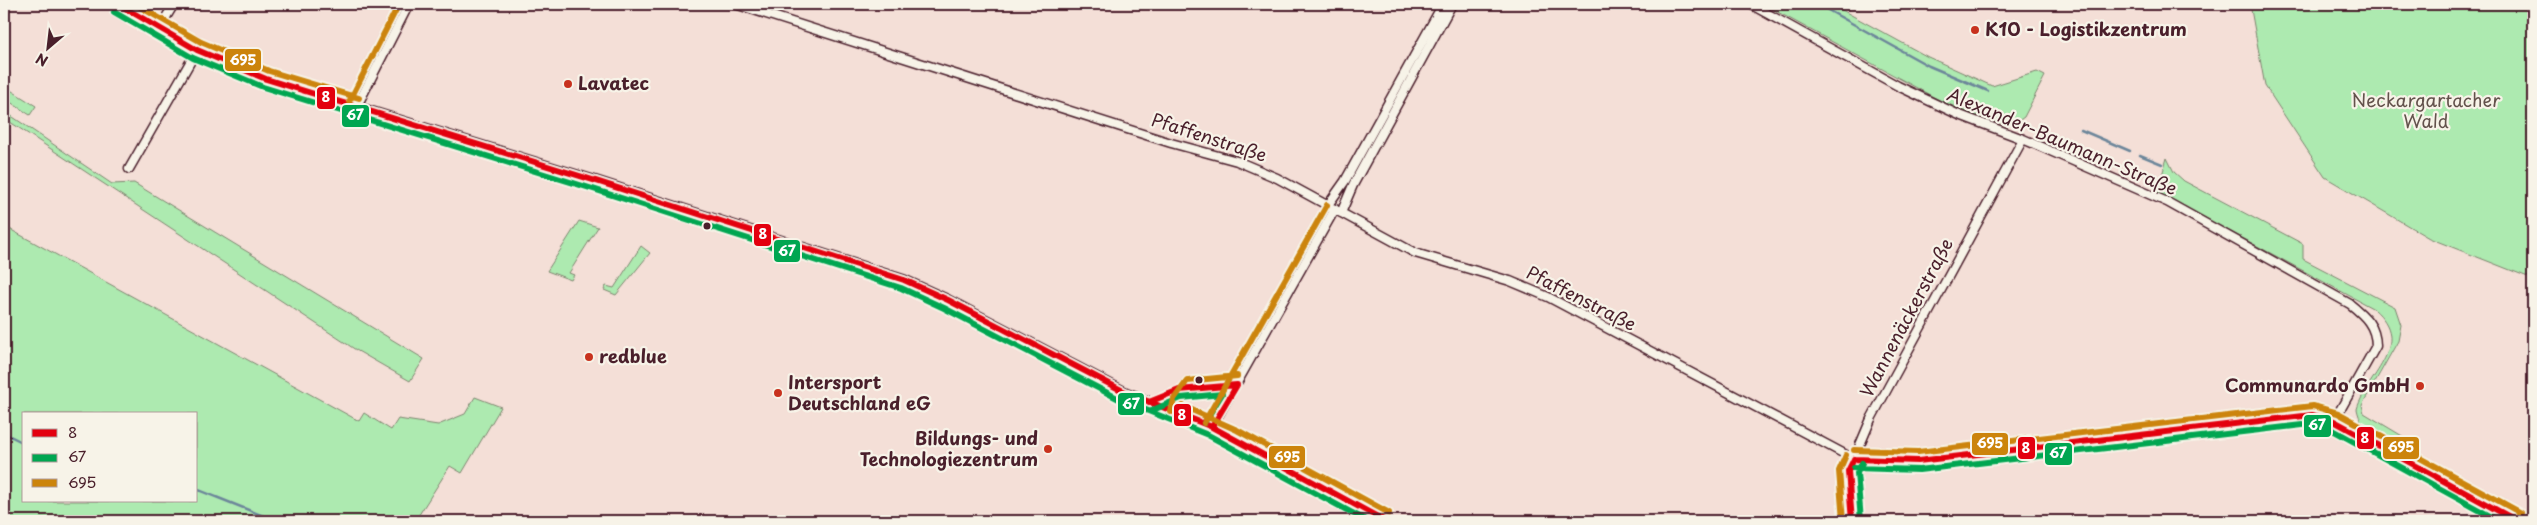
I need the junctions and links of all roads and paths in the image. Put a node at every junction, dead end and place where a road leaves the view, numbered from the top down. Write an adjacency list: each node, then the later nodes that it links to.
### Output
1 (118, 4): 8 (street)
2 (174, 4): 8 (street)
3 (409, 4): 10 (street)
4 (735, 4): 15 (street, Pfaffenstraße)
5 (1452, 4): 7 (street)
6 (1750, 4): 13 (street, Alexander-Baumann-Straße)
7 (1444, 8): 11 (street); 12 (street)
8 (159, 30): 9 (street)
9 (197, 50): 10 (street); 14 (street)
10 (357, 106): 17 (street)
11 (1386, 107): 12 (street); 15 (street)
12 (1394, 111): 15 (street)
13 (2023, 138): 16 (street, Alexander-Baumann-Straße); 18 (street, Wannenäckerstraße)
14 (129, 169)
15 (1335, 209): 17 (street); 18 (street, Pfaffenstraße)
16 (2334, 421): 18 (street, Pfaffenstraße); 21 (street, Pfaffenstraße)
17 (1212, 427): 19 (street)
18 (1854, 459): 20 (street, Wannenäckerstraße)
19 (1385, 521)
20 (1852, 521)
21 (2517, 521)

